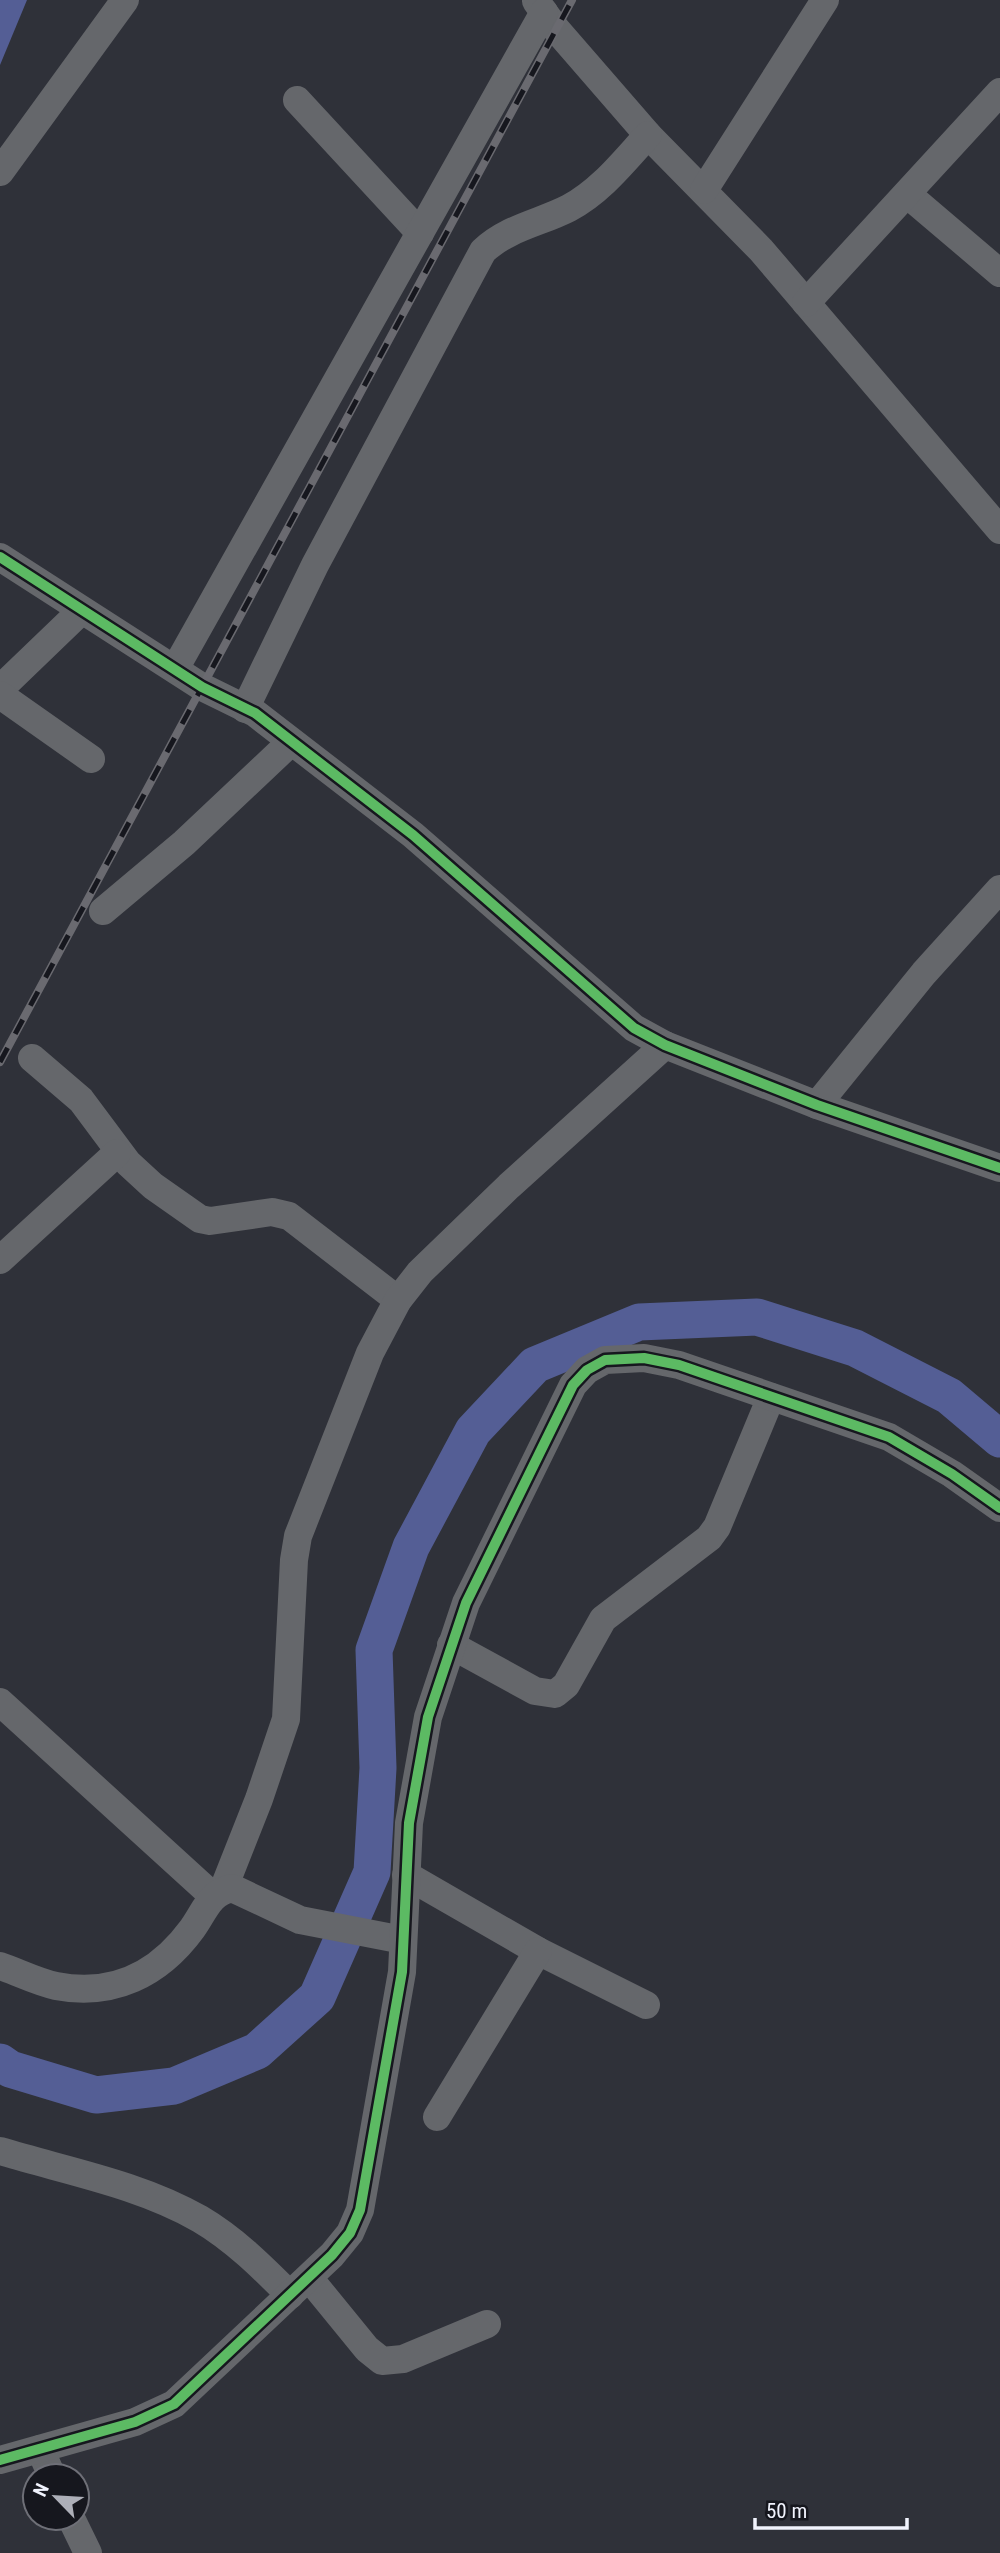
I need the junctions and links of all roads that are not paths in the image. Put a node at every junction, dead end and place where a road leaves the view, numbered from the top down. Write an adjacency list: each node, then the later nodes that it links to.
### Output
1 (125, 0): 7 (street)
2 (825, 0): 8 (street)
3 (540, 6): 6 (street); 10 (street)
4 (1000, 92): 9 (street)
5 (297, 100): 10 (street)
6 (649, 135): 8 (street); 19 (street)
7 (0, 172)
8 (704, 190): 12 (street)
9 (907, 194): 11 (street); 12 (street)
10 (421, 233): 16 (street)
11 (1000, 273)
12 (806, 303): 13 (street)
13 (1000, 530)
14 (0, 557): 15 (street)
15 (81, 611): 16 (street); 17 (street)
16 (175, 669): 19 (street)
17 (0, 689)
18 (0, 695): 21 (street)
19 (245, 709): 20 (street)
20 (291, 742): 23 (street); 24 (street)
21 (91, 759)
22 (1000, 889): 26 (street)
23 (103, 911)
24 (665, 1045): 26 (street); 30 (street)
25 (32, 1058): 27 (street)
26 (817, 1105): 28 (street)
27 (117, 1153): 29 (street); 30 (street)
28 (1000, 1168)
29 (0, 1260)
30 (398, 1300): 36 (street)
31 (771, 1397): 32 (street); 33 (street); 33 (street)
32 (1000, 1508)
33 (451, 1645): 35 (street)
34 (0, 1702): 36 (street)
35 (406, 1875): 37 (street); 38 (street)
36 (218, 1893): 37 (street); 39 (street)
37 (403, 1940): 43 (street)
38 (538, 1951): 40 (street); 41 (street)
39 (0, 1966)
40 (646, 2005)
41 (437, 2117)
42 (0, 2151): 43 (street)
43 (300, 2287): 44 (street); 46 (street)
44 (487, 2325)
45 (0, 2460): 47 (street)
46 (55, 2462)
47 (21, 2463)

